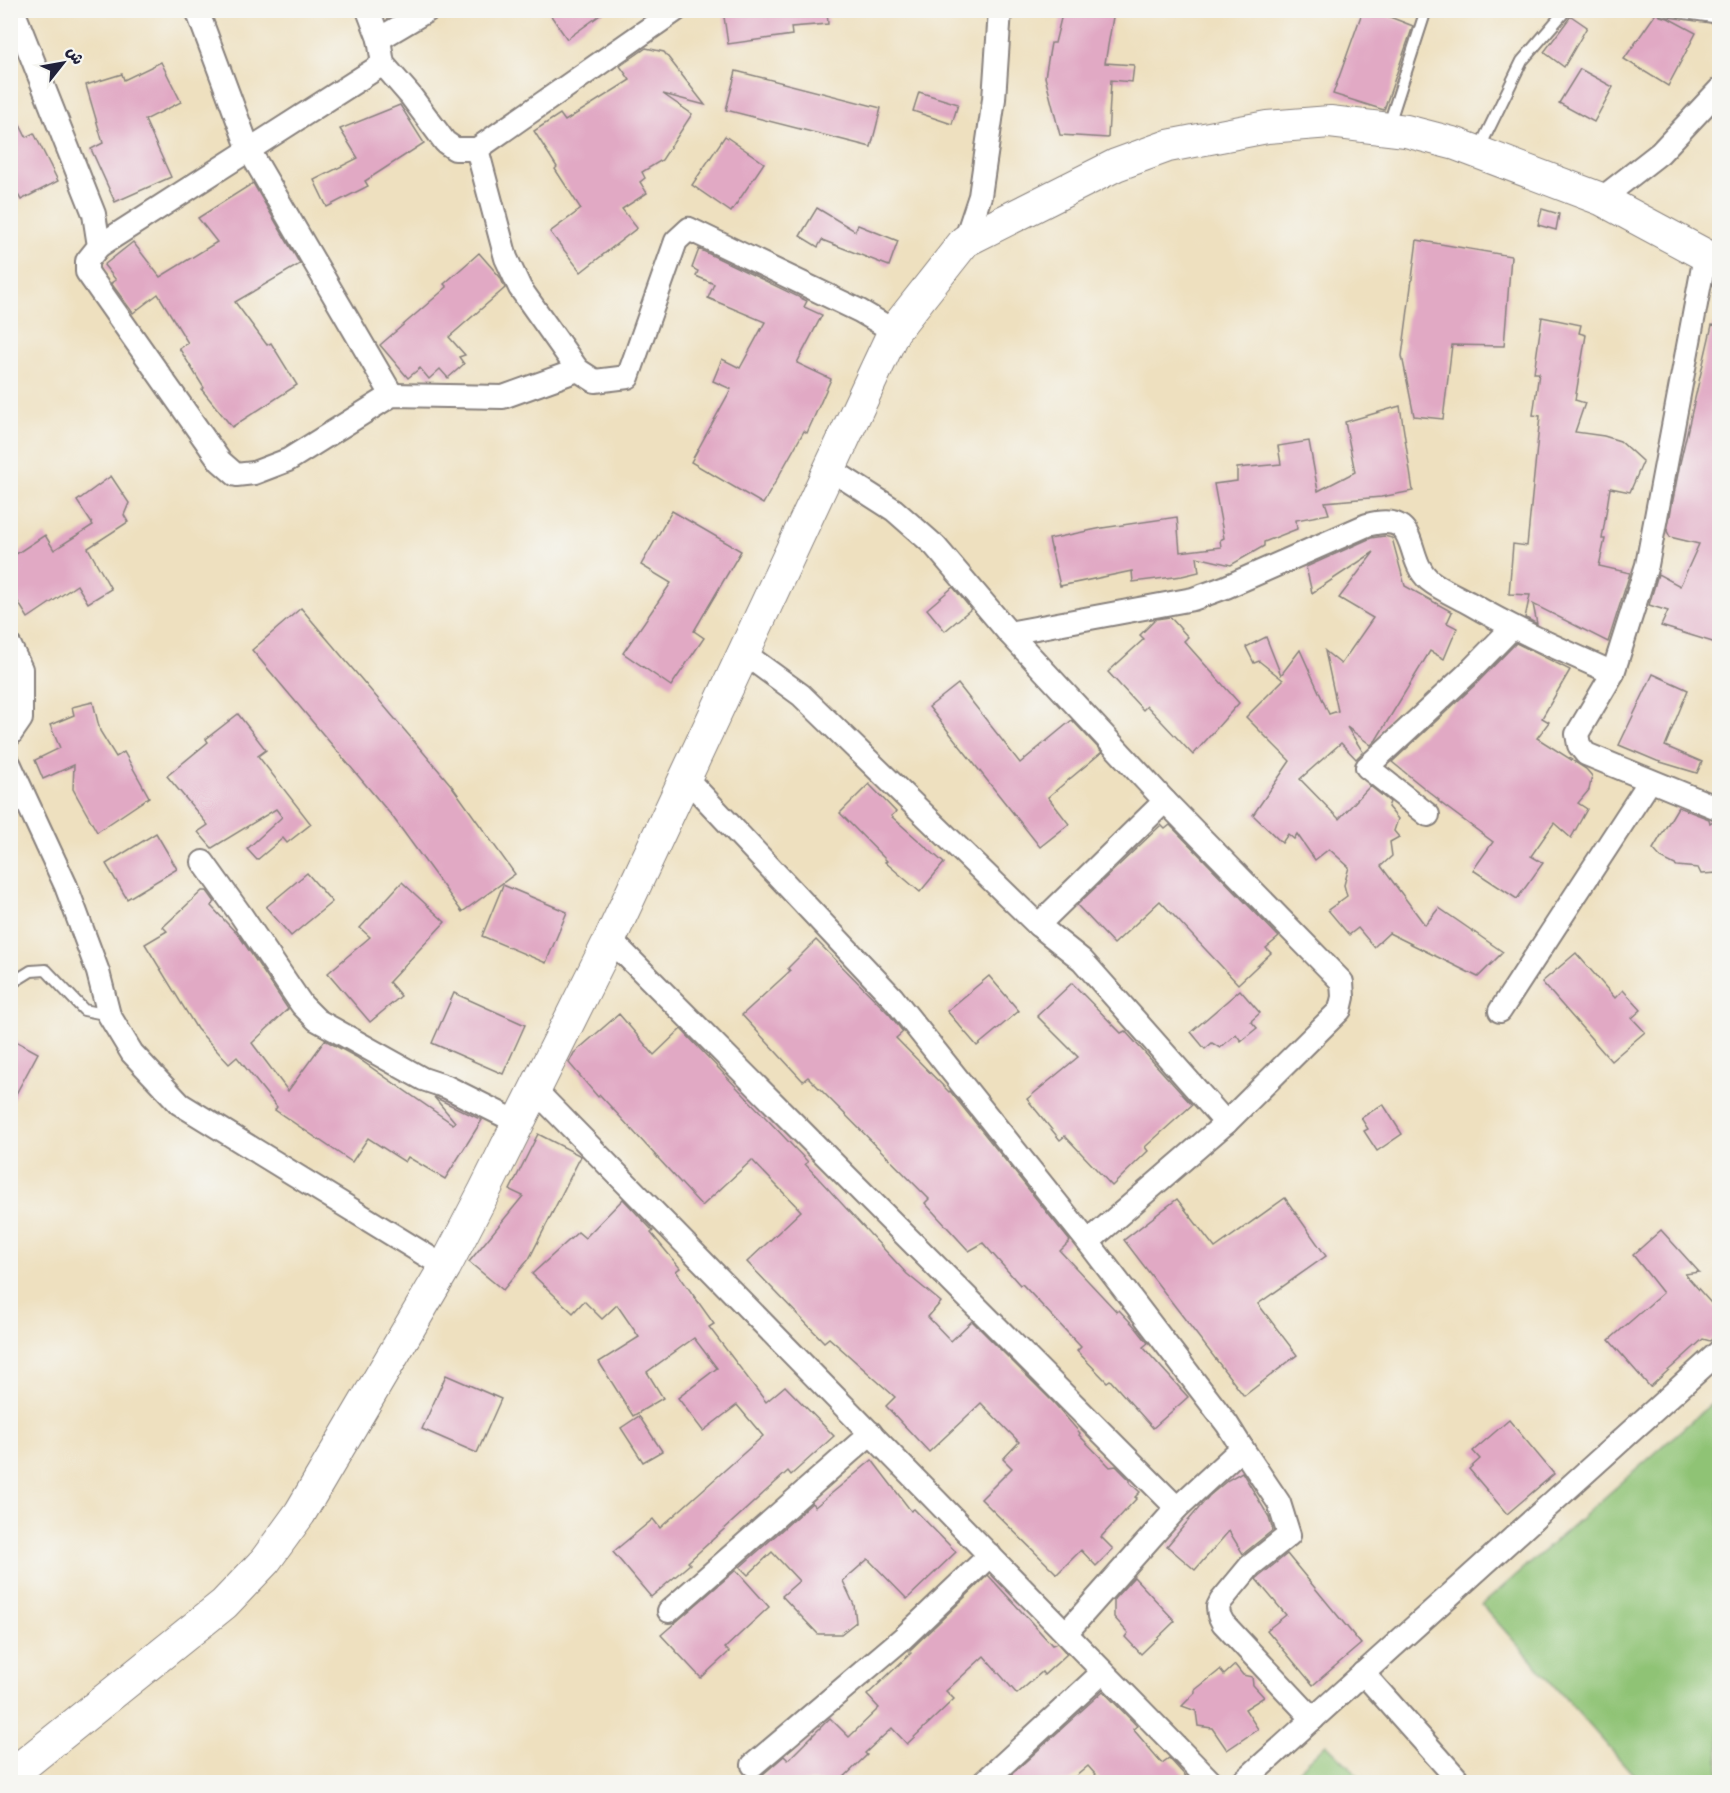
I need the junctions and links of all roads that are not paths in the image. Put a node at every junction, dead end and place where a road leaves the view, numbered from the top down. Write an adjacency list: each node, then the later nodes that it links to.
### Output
1 (13, 10): 20 (street)
2 (197, 10): 16 (street)
3 (368, 10): 11 (street)
4 (429, 10): 11 (street)
5 (676, 10): 15 (street)
6 (1000, 10): 19 (street)
7 (1426, 10): 14 (lane)
8 (1566, 10): 17 (lane)
9 (1664, 10): 10 (lane)
10 (1719, 18)
11 (379, 39): 12 (street)
12 (383, 64): 15 (street); 16 (street)
13 (1719, 89): 18 (street)
14 (1388, 129): 17 (street); 19 (street)
15 (477, 149): 23 (street)
16 (249, 150): 20 (street); 24 (street)
17 (1477, 152): 18 (street)
18 (1601, 199): 21 (street)
19 (965, 241): 22 (street)
20 (99, 246): 24 (street)
21 (1712, 260): 30 (street)
22 (894, 331): 23 (street); 25 (street)
23 (578, 370): 24 (street)
24 (392, 395)
25 (830, 469): 27 (street); 29 (street)
26 (1512, 628): 27 (street); 30 (street); 37 (street)
27 (1009, 633): 35 (street)
28 (10, 646): 31 (street)
29 (745, 654): 33 (street); 39 (street)
30 (1613, 673): 34 (street)
31 (10, 735)
32 (10, 765): 43 (street)
33 (684, 776): 40 (street); 47 (street)
34 (1650, 780): 36 (street); 42 (street)
35 (1165, 801): 39 (street); 46 (street)
36 (1719, 809)
37 (1428, 815)
38 (203, 862): 45 (street)
39 (1038, 925): 46 (street)
40 (610, 939): 44 (street); 52 (street)
41 (10, 984): 43 (lane)
42 (1500, 1011)
43 (109, 1015): 48 (street)
44 (535, 1090): 45 (street); 50 (street)
45 (519, 1123): 48 (street)
46 (1226, 1123): 47 (street)
47 (1088, 1242): 51 (street)
48 (445, 1267): 60 (street)
49 (1719, 1351): 57 (street)
50 (871, 1433): 53 (street); 54 (street)
51 (1242, 1448): 52 (street); 58 (street)
52 (1177, 1508): 55 (street)
53 (990, 1555): 55 (street); 59 (street)
54 (669, 1611)
55 (1066, 1633): 56 (street)
56 (1103, 1672): 61 (street); 62 (street)
57 (1363, 1673): 58 (street); 64 (street)
58 (1313, 1719): 63 (street)
59 (753, 1765)
60 (10, 1776)
61 (984, 1782)
62 (1211, 1782)
63 (1243, 1782)
64 (1460, 1782)

